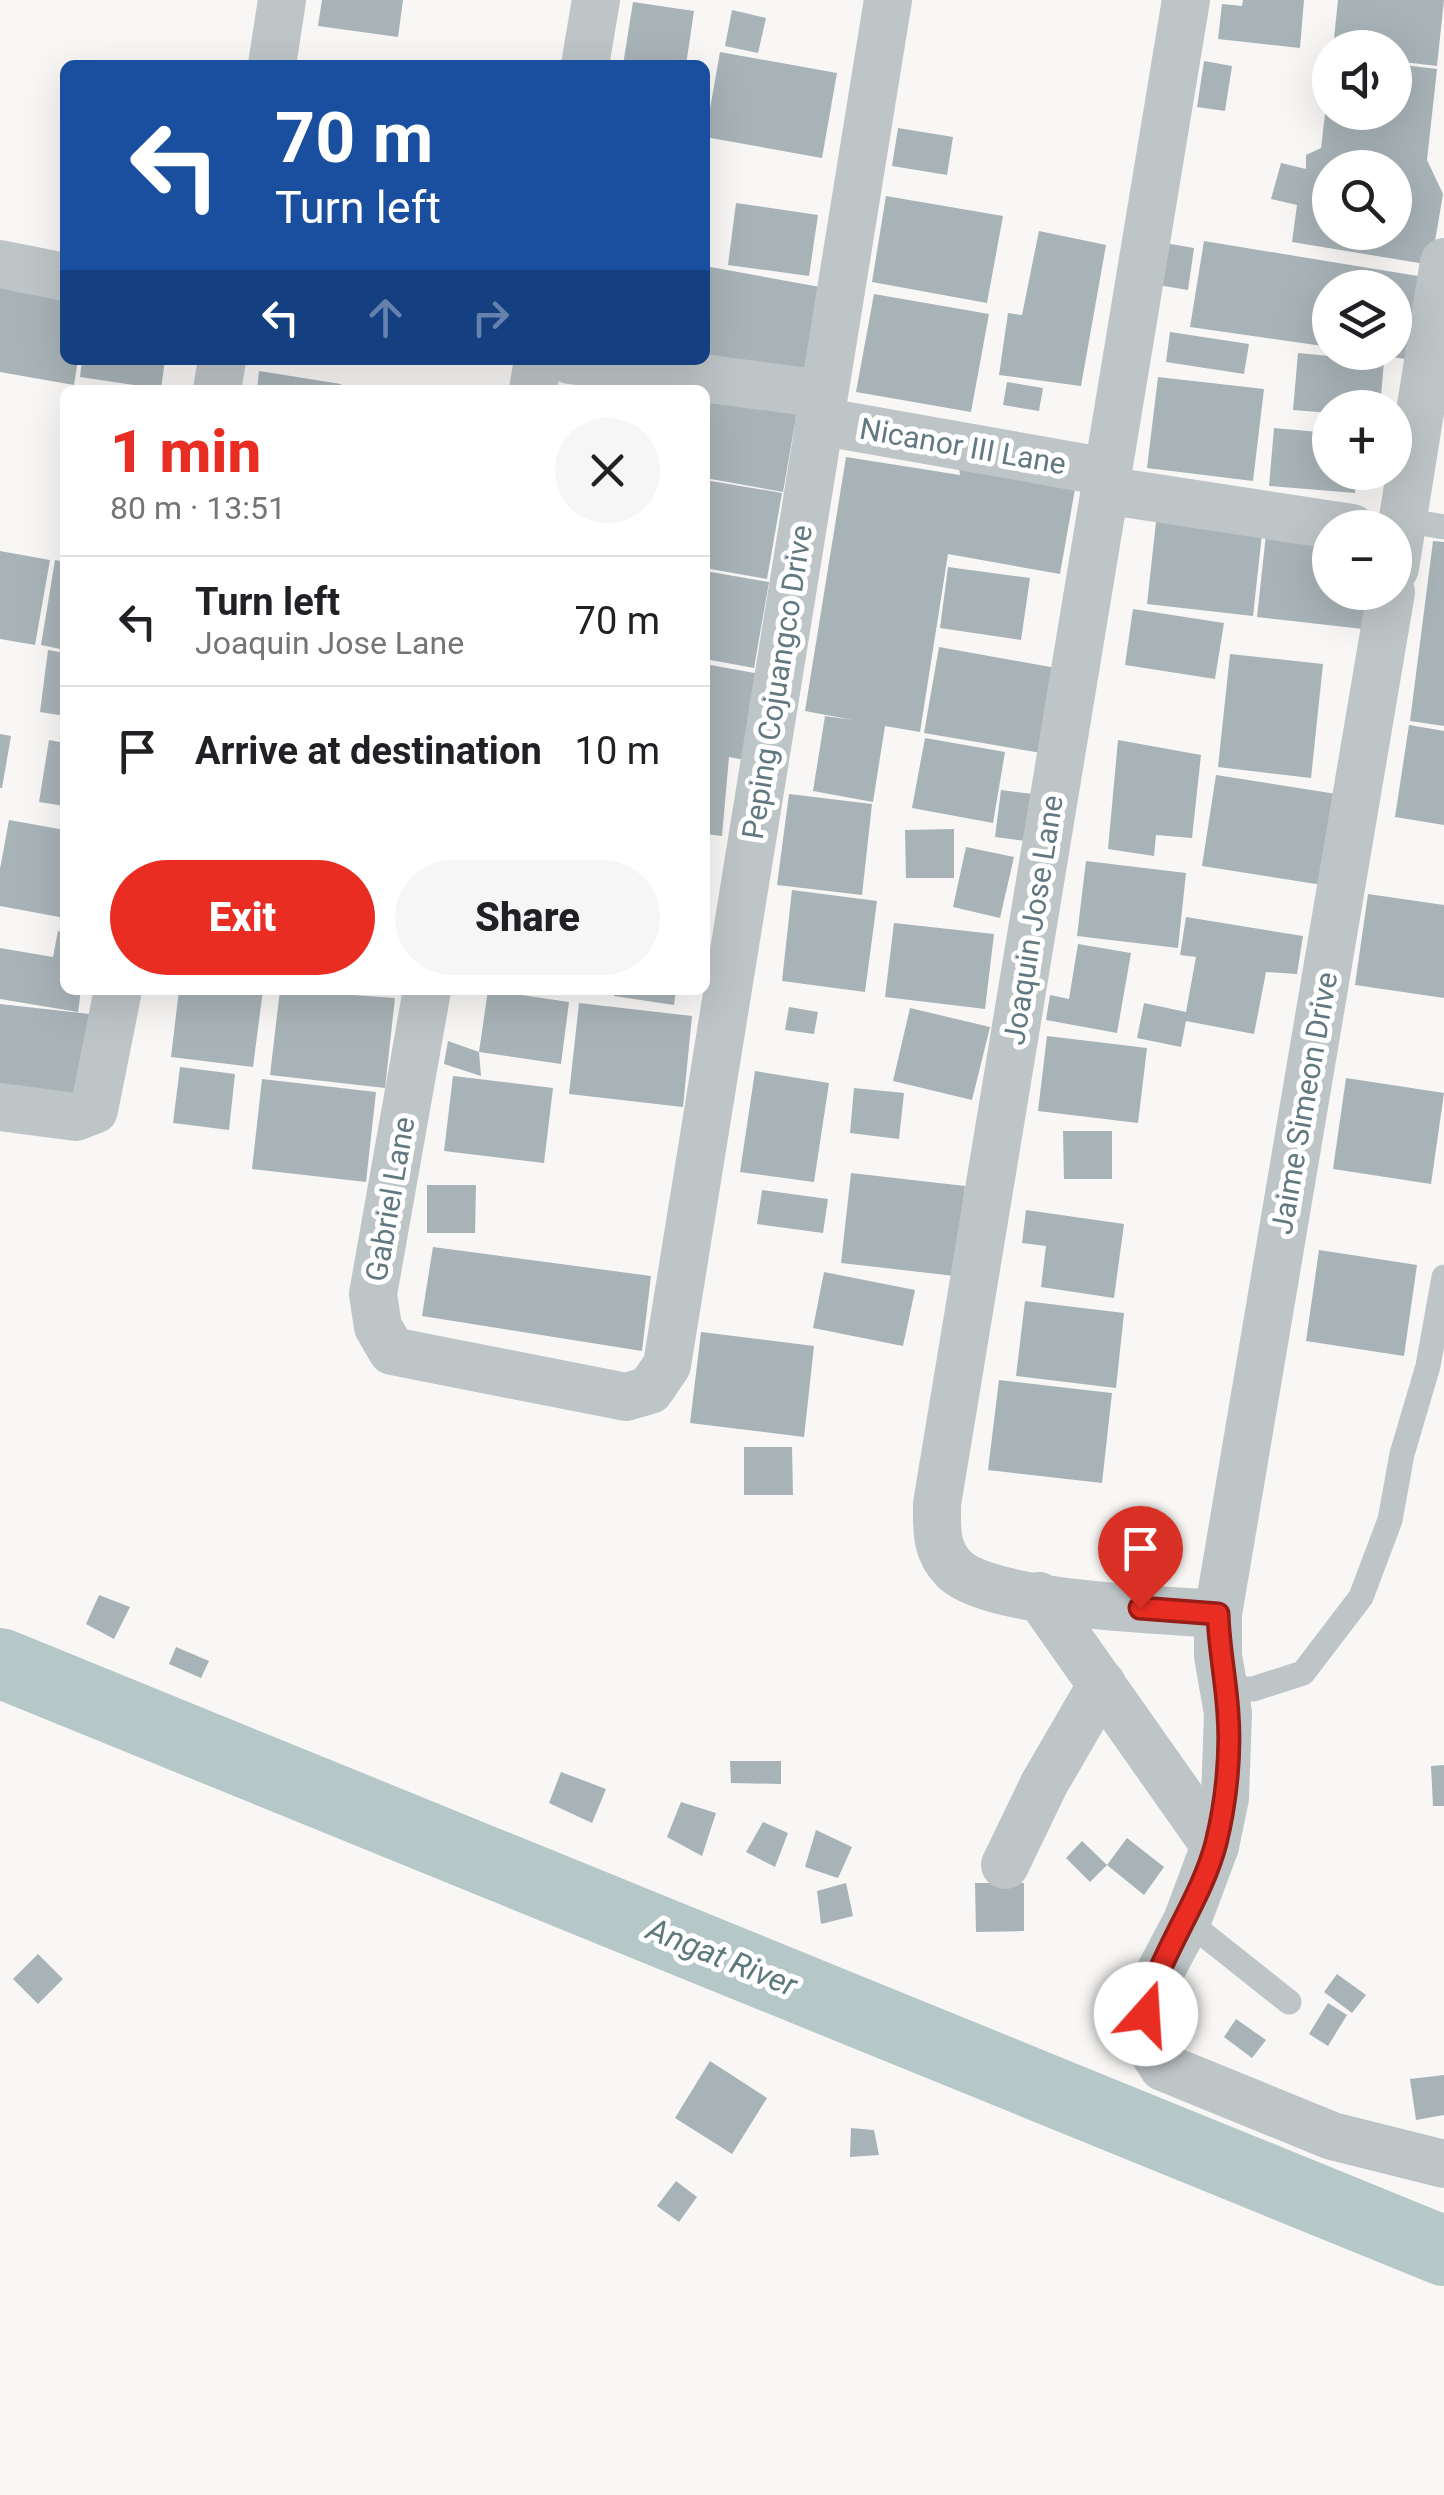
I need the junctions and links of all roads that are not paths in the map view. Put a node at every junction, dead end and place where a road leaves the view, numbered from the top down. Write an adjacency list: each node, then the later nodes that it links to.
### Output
1 (282, 0): 5 (street)
2 (596, 0): 6 (street)
3 (888, 0): 13 (street, Peping Cojuangco Drive)
4 (1186, 0): 14 (street, Joaquin Jose Lane)
5 (273, 60)
6 (587, 60)
7 (1444, 262): 15 (street)
8 (0, 264): 9 (street)
9 (60, 276)
10 (596, 365): 11 (street, Nicanor III Lane)
11 (700, 385)
12 (710, 387): 13 (street, Nicanor III Lane)
13 (820, 408): 14 (street, Nicanor III Lane); 22 (street, Peping Cojuangco Drive)
14 (1106, 481): 16 (street, Nicanor III Lane); 23 (street, Joaquin Jose Lane)
15 (1412, 510)
16 (1312, 520)
17 (1388, 610): 24 (street, Jaime Simeon Drive)
18 (117, 995): 20 (street)
19 (426, 995): 22 (street, Gabriel Lane)
20 (0, 1107)
21 (1444, 1277): 26 (lane)
22 (667, 1365)
23 (1038, 1596): 24 (street, Joaquin Jose Lane); 25 (street)
24 (1218, 1614): 26 (street, Jaime Simeon Drive)
25 (1102, 1684): 27 (street); 28 (street)
26 (1224, 1689): 27 (street, Jaime Simeon Drive)
27 (1215, 1846): 29 (street, Jaime Simeon Drive)
28 (1006, 1865)
29 (1187, 1921): 30 (lane); 31 (street, Jaime Simeon Drive)
30 (1289, 2002)
31 (1444, 2164)

